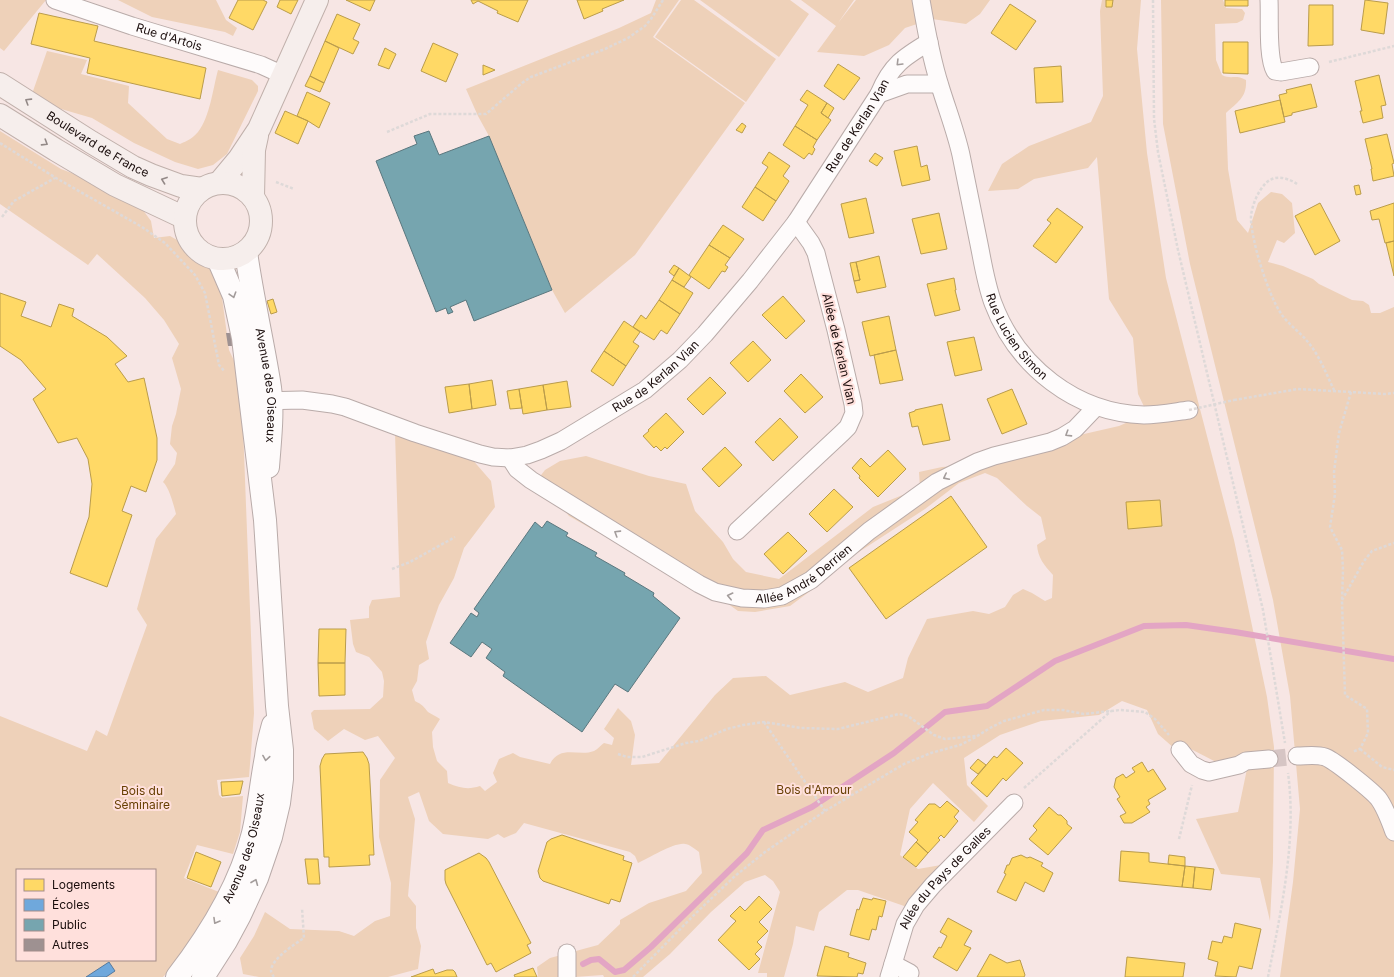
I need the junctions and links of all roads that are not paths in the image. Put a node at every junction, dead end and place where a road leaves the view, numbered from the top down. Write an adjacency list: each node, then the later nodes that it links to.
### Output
1 (55, 0): 7 (street, Rue d'Artois)
2 (317, 0): 7 (main road)
3 (921, 0): 5 (street, Rue Lucien Simon)
4 (1269, 0): 6 (street)
5 (929, 42): 9 (street, Rue Lucien Simon); 10 (street, Rue de Kerlan Vian, one-way to 10)
6 (1310, 67)
7 (283, 75): 12 (main road)
8 (0, 84): 13 (main road, Boulevard de France, one-way to 8)
9 (939, 84): 10 (street); 20 (street, Rue Lucien Simon)
10 (879, 94): 16 (street, Rue de Kerlan Vian)
11 (0, 115): 15 (main road, one-way to 15)
12 (258, 128): 13 (main road); 14 (main road)
13 (210, 186): 14 (main road); 15 (main road)
14 (253, 197): 17 (main road)
15 (185, 218): 18 (main road)
16 (796, 222): 22 (street, Rue de Kerlan Vian); 23 (street, Allée de Kerlan Vian)
17 (246, 252): 18 (main road); 19 (main road, Avenue des Oiseaux)
18 (218, 259): 19 (main road, Avenue des Oiseaux, one-way to 19)
19 (261, 401): 22 (street, Rue de Kerlan Vian); 24 (main road, Avenue des Oiseaux)
20 (1096, 407): 21 (street, Rue Lucien Simon); 22 (street, Allée André Derrien, one-way to 22)
21 (1189, 410)
22 (513, 464)
23 (737, 531)
24 (277, 706): 33 (main road, Avenue des Oiseaux, one-way to 33); 34 (main road, Avenue des Oiseaux, one-way to 24)
25 (1180, 750): 26 (street)
26 (1269, 759)
27 (1292, 761): 29 (street)
28 (1014, 803): 31 (street, Allée du Pays de Galles)
29 (1394, 832)
30 (567, 953): 35 (street)
31 (891, 970): 32 (street, Allée du Pays de Galles)
32 (910, 973)
33 (177, 977)
34 (203, 977)
35 (567, 977)

